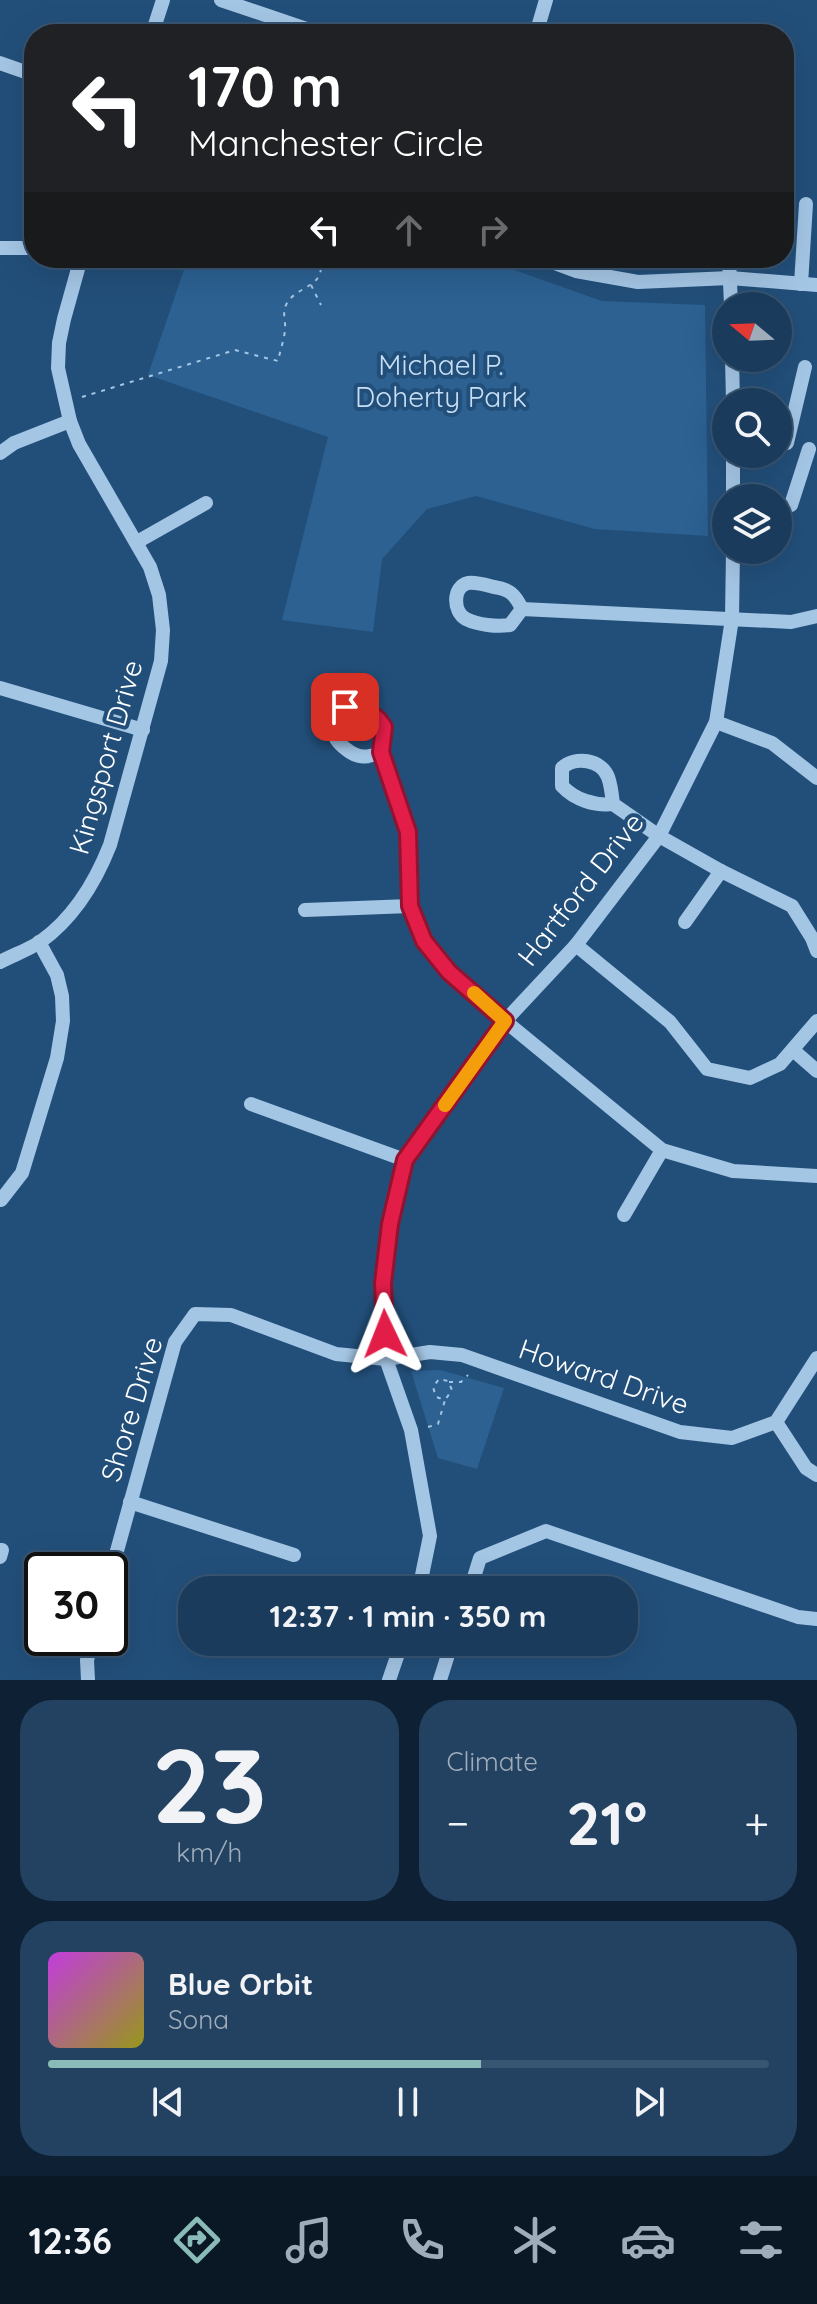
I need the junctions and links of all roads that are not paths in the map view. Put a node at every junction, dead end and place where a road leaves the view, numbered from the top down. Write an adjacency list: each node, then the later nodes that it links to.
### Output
1 (163, 0): 4 (street)
2 (221, 0): 5 (street)
3 (546, 0): 6 (street)
4 (155, 24)
5 (292, 24)
6 (539, 24)
7 (0, 63): 8 (street)
8 (24, 71)
9 (806, 204): 16 (street)
10 (0, 248): 11 (street)
11 (24, 248)
12 (75, 268): 21 (street, Kingsport Drive)
13 (568, 268): 15 (street)
14 (730, 268): 15 (street)
15 (730, 278): 16 (street); 18 (street)
16 (801, 284): 17 (street)
17 (817, 285)
18 (730, 292)
19 (805, 367): 20 (street)
20 (792, 409)
21 (70, 421): 24 (street); 27 (street, Kingsport Drive)
22 (792, 445): 23 (street)
23 (813, 451): 26 (street)
24 (0, 453)
25 (206, 503): 27 (street)
26 (792, 503)
27 (137, 542): 34 (street, Kingsport Drive)
28 (733, 564): 31 (street, Hartford Drive)
29 (522, 609): 31 (street)
30 (817, 616): 31 (street)
31 (732, 619): 33 (street, Hartford Drive)
32 (0, 688): 34 (street)
33 (716, 722): 36 (street); 38 (street, Hartford Drive)
34 (143, 730): 43 (street, Kingsport Drive)
35 (381, 752): 40 (street)
36 (817, 778)
37 (613, 804): 38 (street)
38 (659, 836): 39 (street); 44 (street, Hartford Drive)
39 (721, 871): 42 (street); 45 (street)
40 (410, 906): 41 (street); 47 (street)
41 (305, 910)
42 (685, 922)
43 (39, 942): 46 (street, Kingsport Drive); 55 (street)
44 (576, 945): 47 (street, Hartford Drive); 49 (street)
45 (817, 951)
46 (0, 962)
47 (505, 1021): 52 (street); 53 (street, Hartford Drive)
48 (817, 1021): 49 (street)
49 (793, 1050): 50 (street)
50 (817, 1071)
51 (251, 1104): 53 (street)
52 (662, 1150): 54 (street); 56 (street)
53 (405, 1160): 58 (street)
54 (817, 1176)
55 (1, 1200)
56 (624, 1215)
57 (817, 1358): 59 (street)
58 (386, 1359): 59 (street, Howard Drive); 61 (street, Shore Drive); 66 (street)
59 (776, 1422): 60 (street)
60 (817, 1475)
61 (130, 1502): 63 (street, Shore Drive); 64 (street)
62 (0, 1550): 65 (street)
63 (116, 1552)
64 (294, 1555)
65 (0, 1557)
66 (422, 1576)
67 (474, 1576): 68 (street)
68 (817, 1619)
69 (88, 1656): 72 (street)
70 (397, 1656): 73 (street)
71 (448, 1656): 74 (street)
72 (88, 1680)
73 (389, 1680)
74 (440, 1680)

